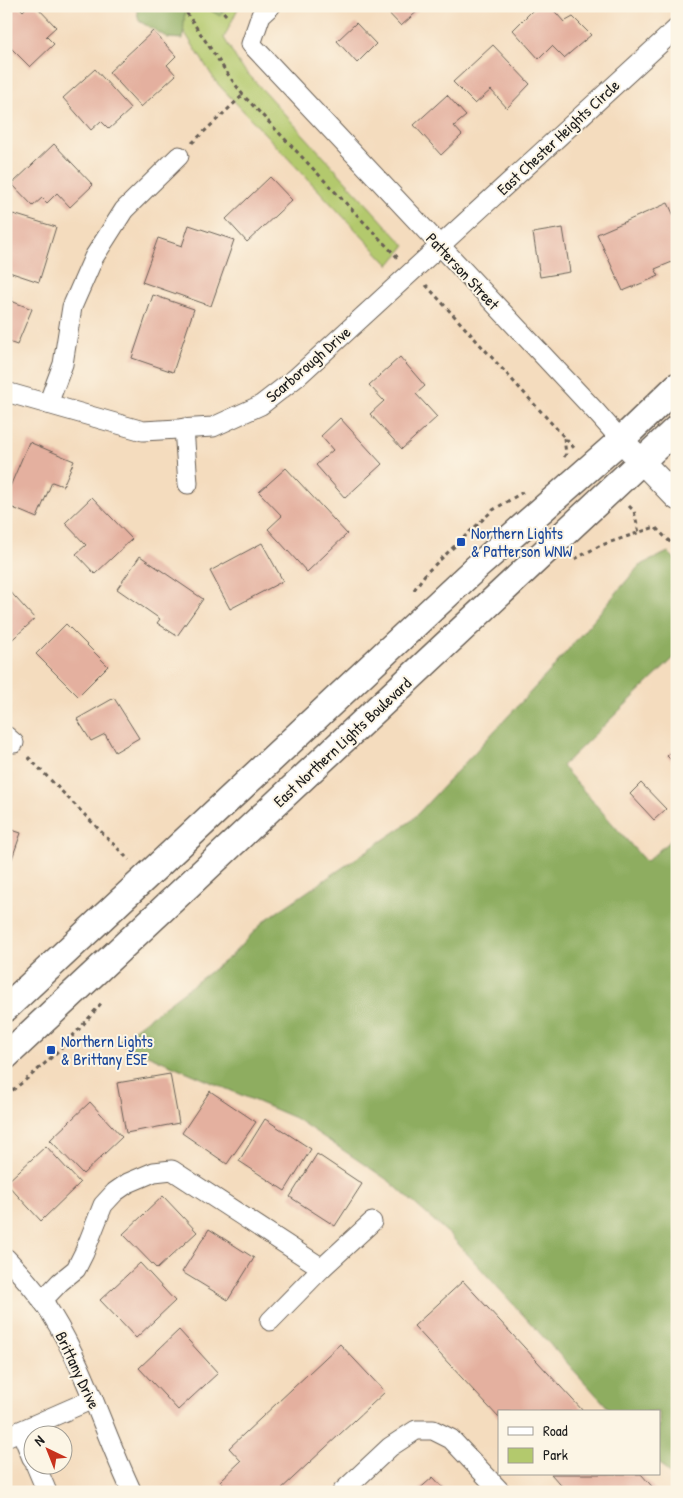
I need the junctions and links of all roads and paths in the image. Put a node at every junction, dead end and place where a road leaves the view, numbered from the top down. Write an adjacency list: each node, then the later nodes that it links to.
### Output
1 (182, 6): 6 (path)
2 (218, 6): 4 (path)
3 (271, 6): 8 (street, Patterson Street)
4 (227, 16)
5 (677, 28): 8 (street, East Chester Heights Circle)
6 (243, 95): 7 (path); 9 (path)
7 (179, 156): 12 (street)
8 (440, 246): 9 (street, Scarborough Drive); 16 (street, Patterson Street)
9 (412, 272): 13 (street, Scarborough Drive); 15 (path)
10 (677, 386): 16 (main road)
11 (6, 392): 12 (street, Scarborough Drive)
12 (48, 404): 13 (street, Scarborough Drive)
13 (184, 428): 18 (street)
14 (677, 428): 17 (main road, East Northern Lights Boulevard)
15 (564, 438)
16 (620, 440): 17 (street, Patterson Street); 24 (main road)
17 (642, 461): 19 (street, Patterson Street); 25 (main road, East Northern Lights Boulevard)
18 (188, 484)
19 (677, 498)
20 (634, 511): 21 (path)
21 (677, 549)
22 (10, 739): 23 (path)
23 (132, 863)
24 (6, 1008)
25 (6, 1056)
26 (372, 1222): 28 (street)
27 (6, 1258): 29 (street, Brittany Drive)
28 (322, 1268): 29 (street); 30 (street)
29 (42, 1301): 31 (street, Brittany Drive)
30 (270, 1321)
31 (93, 1399): 32 (street); 36 (street, Brittany Drive)
32 (14, 1434): 33 (street)
33 (22, 1445)
34 (41, 1476): 35 (street)
35 (48, 1492)
36 (132, 1492)
37 (342, 1492): 38 (street)
38 (500, 1492)

